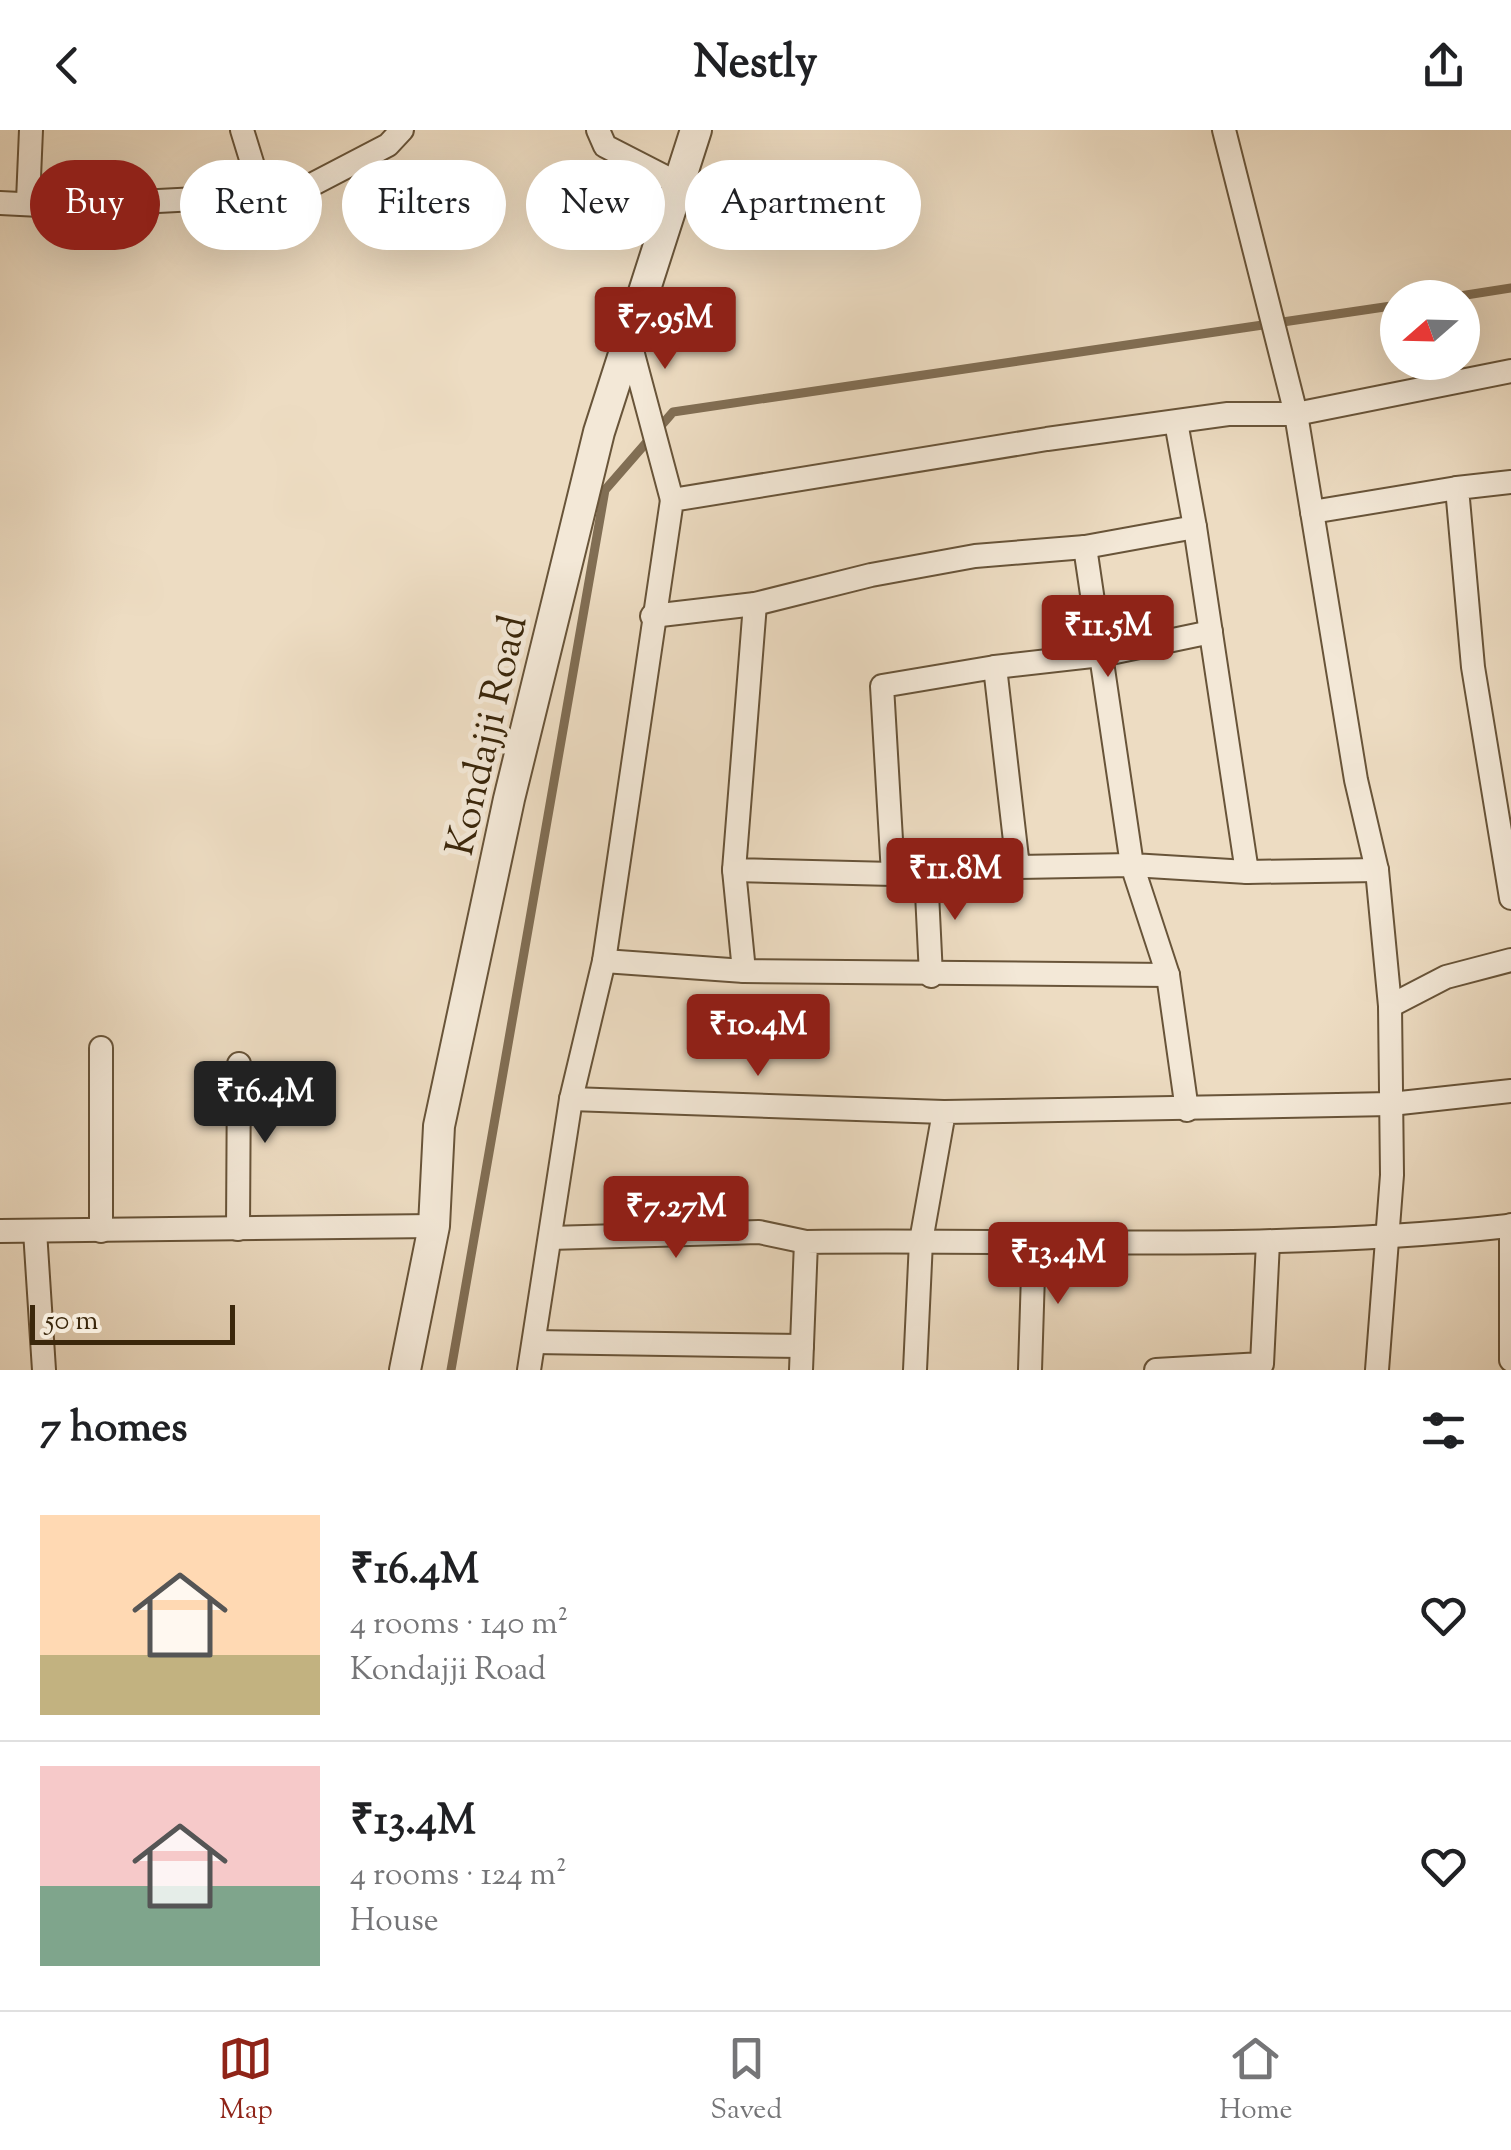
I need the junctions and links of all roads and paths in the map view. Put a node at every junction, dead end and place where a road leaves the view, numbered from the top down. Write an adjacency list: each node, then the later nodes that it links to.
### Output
1 (31, 130): 11 (street)
2 (242, 130): 7 (street)
3 (402, 130): 8 (street)
4 (598, 130): 9 (street)
5 (696, 130): 9 (street, Kondajji Road)
6 (1224, 130): 15 (street)
7 (251, 160)
8 (322, 180)
9 (679, 184): 13 (street, Kondajji Road)
10 (180, 200): 11 (street)
11 (28, 201): 12 (street)
12 (0, 203)
13 (629, 339): 19 (street); 49 (street, Kondajji Road)
14 (1511, 371): 15 (street)
15 (1296, 414): 16 (street); 20 (street)
16 (1176, 422): 19 (street); 21 (street)
17 (1511, 482): 18 (street)
18 (1457, 488): 20 (street); 35 (street)
19 (672, 500): 24 (street)
20 (1312, 512): 31 (street)
21 (1195, 527): 22 (street); 25 (street)
22 (1086, 547): 23 (street); 26 (street)
23 (755, 604): 24 (street); 30 (street)
24 (652, 616): 37 (street)
25 (1211, 632): 26 (street); 33 (street)
26 (1101, 655): 27 (street); 28 (street)
27 (995, 667): 29 (street); 34 (street)
28 (1132, 865): 29 (street); 33 (street); 39 (street)
29 (1018, 867): 32 (street)
30 (734, 870): 34 (street); 38 (street)
31 (1377, 870): 33 (street); 41 (street)
32 (926, 872): 34 (street); 40 (street)
33 (1247, 872)
34 (893, 874)
35 (1511, 898)
36 (1511, 960): 41 (street)
37 (604, 961): 38 (street); 45 (street)
38 (744, 971): 40 (street)
39 (1168, 975): 40 (street); 47 (street)
40 (931, 976)
41 (1390, 1006): 46 (street)
42 (101, 1048): 53 (street)
43 (239, 1064): 51 (street)
44 (1511, 1090): 46 (street)
45 (571, 1099): 48 (street); 55 (street)
46 (1391, 1104): 47 (street); 56 (street)
47 (1187, 1110): 48 (street)
48 (944, 1112): 57 (street)
49 (434, 1226): 51 (street); 66 (street, Kondajji Road)
50 (1509, 1226): 56 (street); 63 (street)
51 (238, 1229): 53 (street)
52 (0, 1231): 54 (street)
53 (101, 1231): 54 (street)
54 (35, 1232): 65 (street)
55 (550, 1238): 58 (street); 61 (street)
56 (1386, 1240): 60 (street); 72 (street)
57 (921, 1241): 58 (street); 59 (street); 69 (street)
58 (806, 1242): 62 (street)
59 (1034, 1242): 60 (street); 70 (street)
60 (1268, 1242): 64 (street)
61 (534, 1342): 62 (street); 67 (street)
62 (802, 1346): 68 (street)
63 (1511, 1360)
64 (1263, 1367): 71 (street)
65 (44, 1370)
66 (405, 1370)
67 (529, 1370)
68 (801, 1370)
69 (916, 1370)
70 (1030, 1370)
71 (1156, 1370)
72 (1377, 1370)

